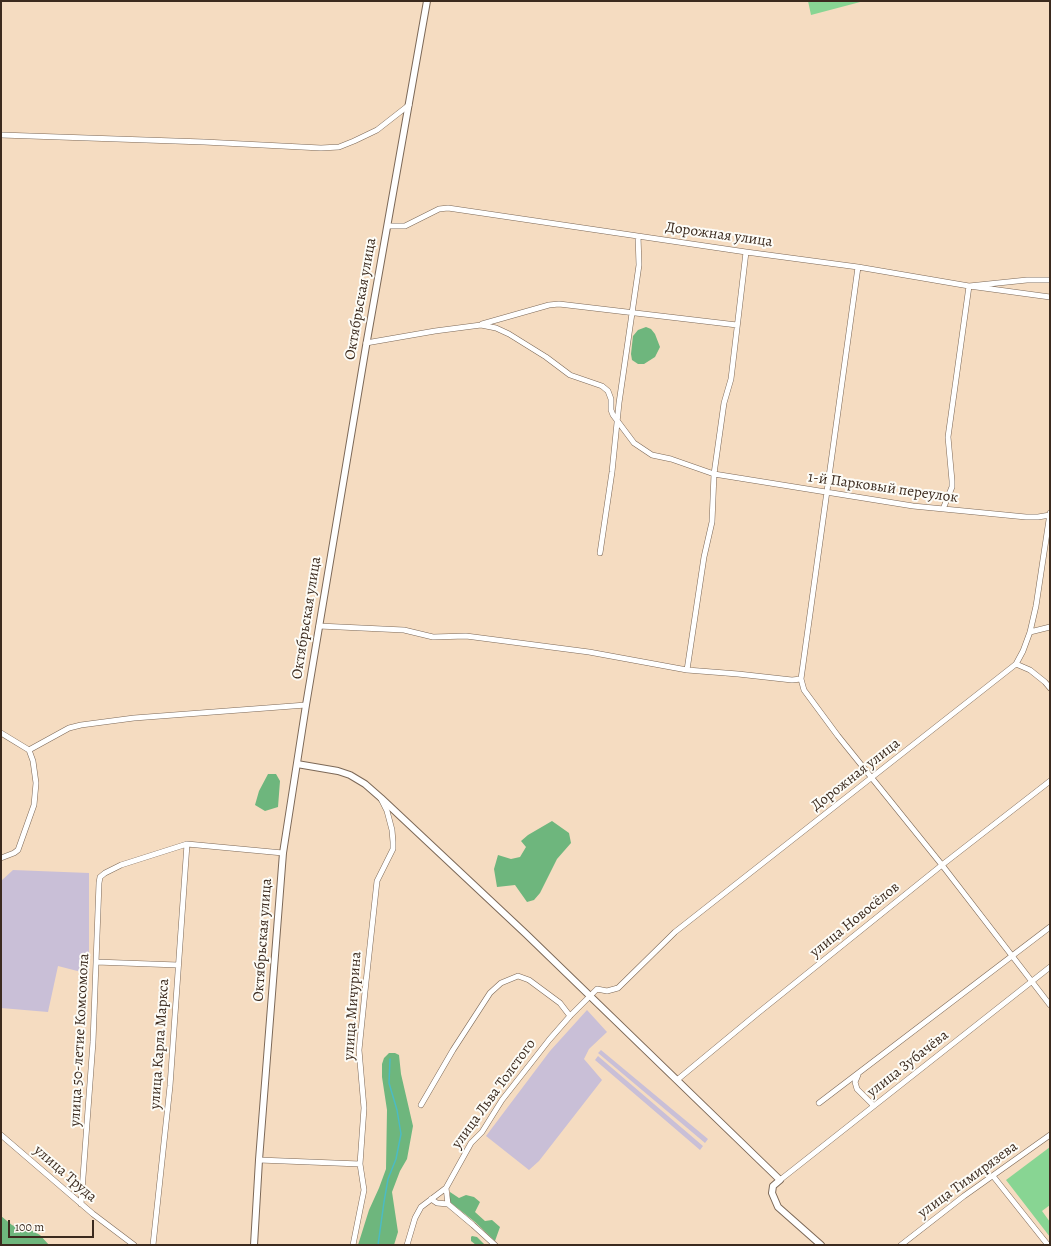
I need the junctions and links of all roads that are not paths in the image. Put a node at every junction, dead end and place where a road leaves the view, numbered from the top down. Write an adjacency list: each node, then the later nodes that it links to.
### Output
1 (427, 1): 2 (street, Октябрьская улица)
2 (409, 105): 3 (street); 4 (street, Октябрьская улица)
3 (1, 135)
4 (388, 226): 5 (street, Дорожная улица); 14 (street, Октябрьская улица)
5 (638, 236): 6 (street, Дорожная улица); 11 (street)
6 (746, 252): 7 (street, Дорожная улица); 13 (street)
7 (858, 267): 9 (street, Дорожная улица); 17 (street)
8 (1050, 280): 9 (street)
9 (969, 286): 10 (street, Дорожная улица); 18 (street)
10 (1050, 297)
11 (632, 313): 12 (street); 13 (street); 15 (street)
12 (481, 325): 14 (street); 15 (street)
13 (737, 325): 16 (street)
14 (366, 343): 21 (street, Октябрьская улица)
15 (617, 420): 16 (street, 1-й Парковый переулок); 20 (street)
16 (714, 474): 17 (street, 1-й Парковый переулок); 25 (street)
17 (828, 493): 18 (street, 1-й Парковый переулок); 26 (street)
18 (943, 509): 19 (street, 1-й Парковый переулок)
19 (1050, 514): 23 (street, Дорожная улица)
20 (600, 553)
21 (319, 626): 25 (street); 28 (street, Октябрьская улица)
22 (1050, 627): 23 (street)
23 (1030, 632): 24 (street, Дорожная улица)
24 (1016, 664): 27 (street); 32 (street, Дорожная улица)
25 (687, 670): 26 (street)
26 (801, 679): 32 (street)
27 (1050, 688)
28 (306, 705): 30 (street); 31 (street, Октябрьская улица)
29 (1, 733): 30 (street)
30 (29, 750): 37 (street)
31 (297, 764): 34 (street); 36 (street, Октябрьская улица)
32 (872, 777): 38 (street); 45 (street, Дорожная улица)
33 (1050, 781): 38 (street, улица Новосёлов)
34 (381, 798): 45 (street); 56 (street, улица Мичурина)
35 (187, 844): 36 (street); 41 (street, улица 50-летие Комсомола); 42 (street, улица Карла Маркса)
36 (283, 853): 55 (street, Октябрьская улица)
37 (1, 858)
38 (942, 865): 40 (street); 49 (street, улица Новосёлов)
39 (1050, 926): 40 (street, улица Зубачёва)
40 (1012, 956): 44 (street); 48 (street, улица Зубачёва)
41 (96, 962): 42 (street); 61 (street, улица 50-летие Комсомола)
42 (178, 965): 64 (street, улица Карла Маркса)
43 (1050, 967): 44 (street, улица Зубачёва)
44 (1032, 982): 46 (street); 52 (street, улица Зубачёва)
45 (589, 996): 47 (street, улица Льва Толстого); 49 (street)
46 (1050, 1005)
47 (570, 1016): 51 (street); 59 (street, улица Льва Толстого)
48 (858, 1074): 50 (street, улица Зубачёва); 52 (street)
49 (677, 1080): 58 (street)
50 (819, 1103)
51 (421, 1105)
52 (874, 1106): 58 (street, улица Зубачёва)
53 (1, 1135): 61 (street, улица Труда)
54 (1050, 1135): 57 (street, улица Тимирязева)
55 (259, 1160): 56 (street); 65 (street, Октябрьская улица)
56 (360, 1164): 66 (street, улица Мичурина)
57 (993, 1176): 70 (street, улица Тимирязева); 71 (street)
58 (780, 1180): 69 (street)
59 (446, 1188): 60 (street); 62 (street)
60 (431, 1199): 62 (street); 67 (street)
61 (81, 1204): 63 (street, улица Труда)
62 (448, 1204): 68 (street)
63 (134, 1245)
64 (153, 1245)
65 (254, 1245)
66 (353, 1245)
67 (407, 1245)
68 (495, 1245)
69 (821, 1245)
70 (900, 1245)
71 (1048, 1245)

